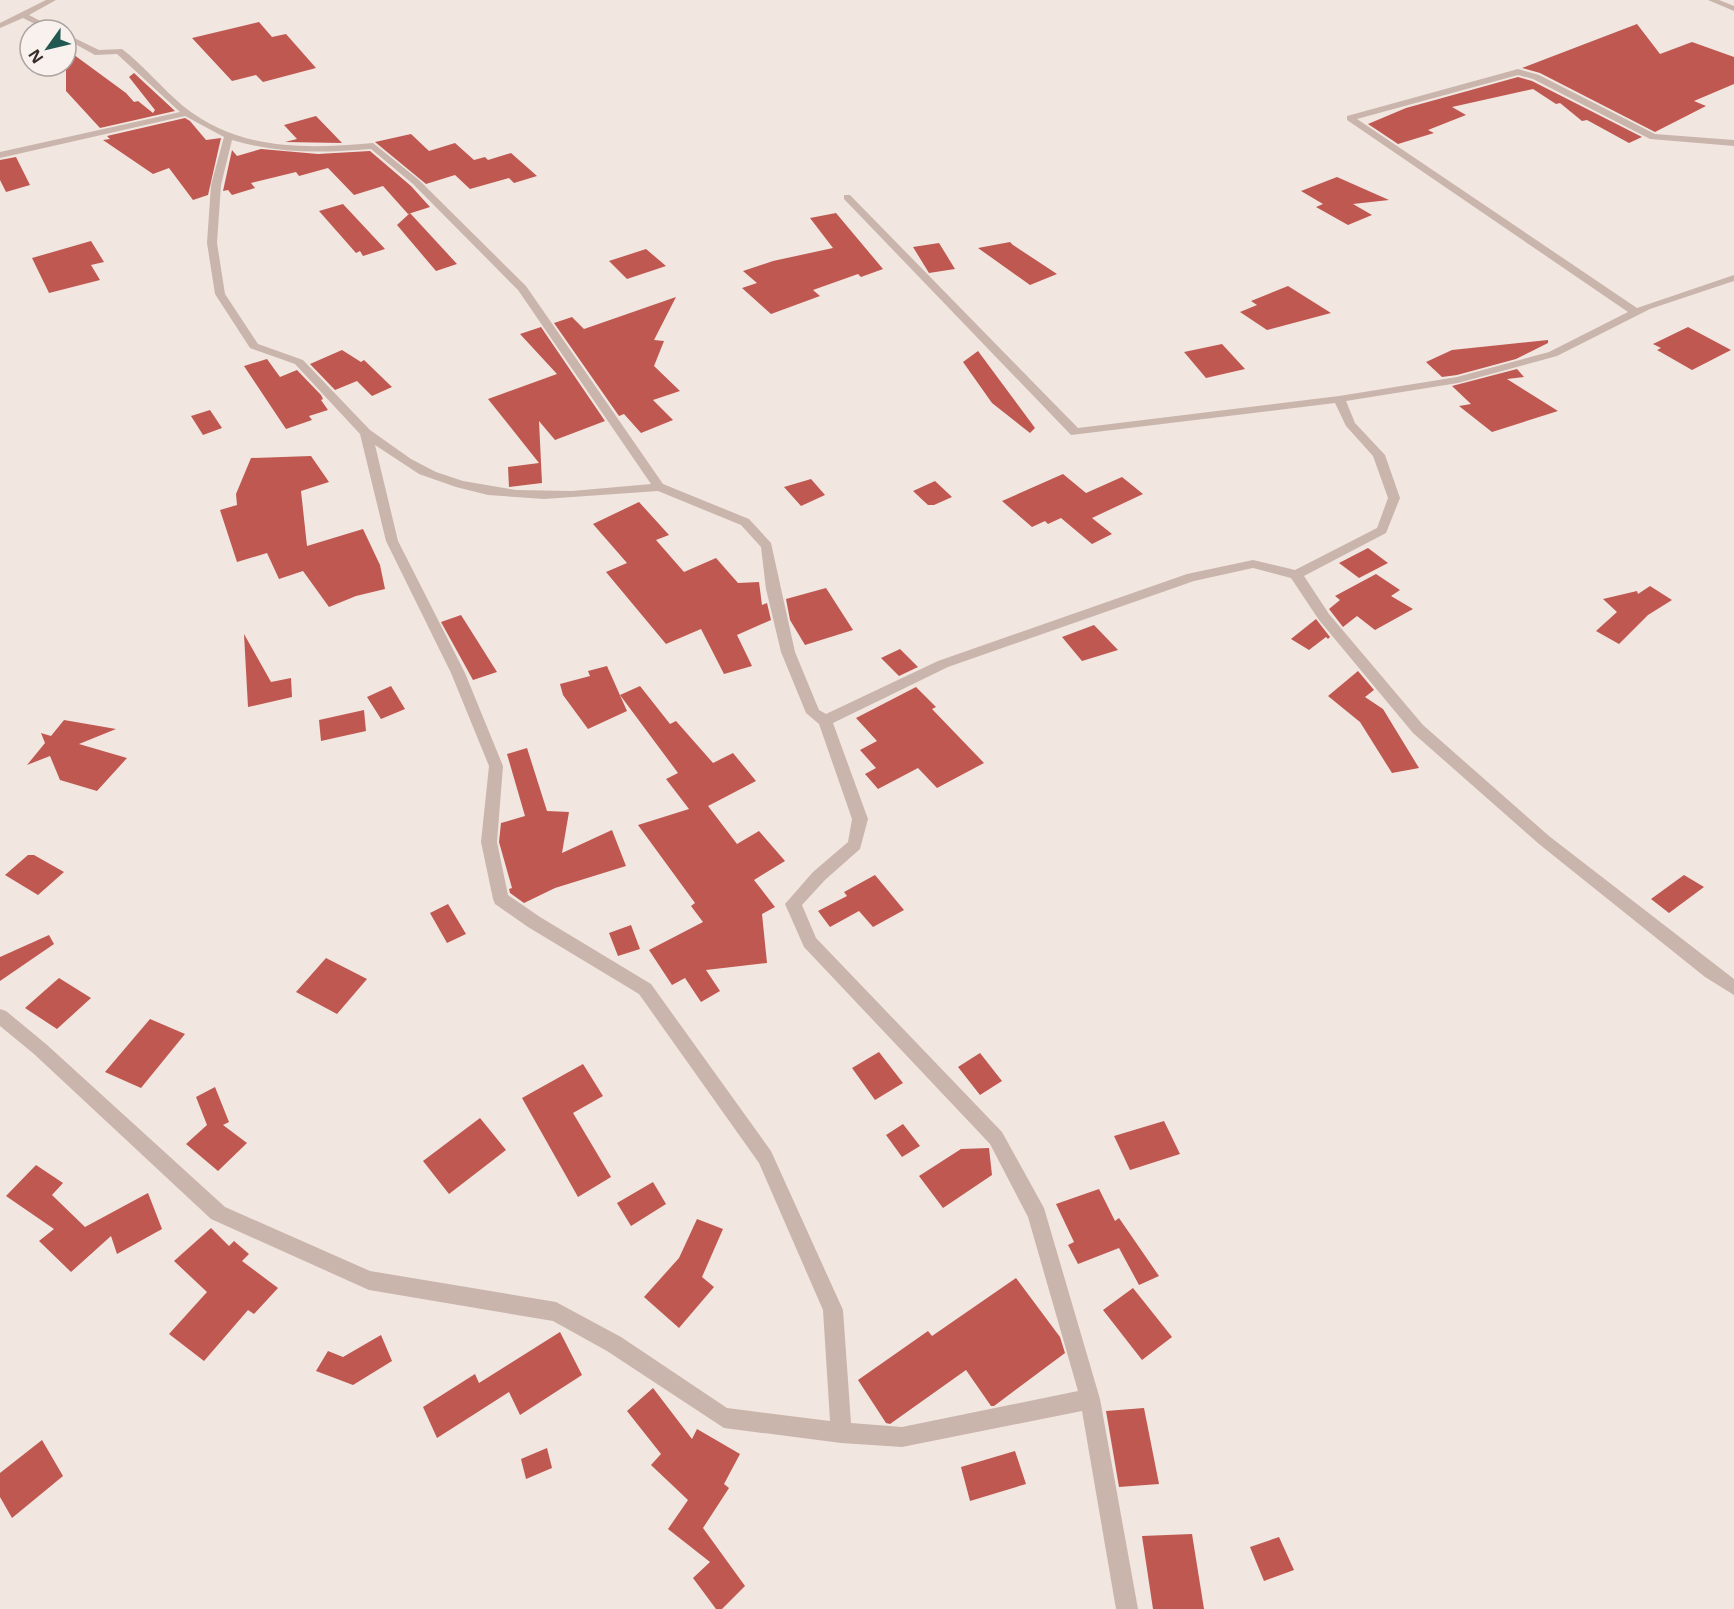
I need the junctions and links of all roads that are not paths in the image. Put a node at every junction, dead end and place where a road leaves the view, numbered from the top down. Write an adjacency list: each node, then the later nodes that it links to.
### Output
1 (52, 0): 4 (street)
2 (1712, 0): 3 (street)
3 (1734, 9)
4 (23, 15): 5 (street); 6 (street)
5 (29, 18)
6 (0, 26)
7 (78, 42): 8 (street)
8 (186, 113): 9 (street); 11 (street)
9 (228, 138): 16 (street); 17 (street)
10 (1734, 143): 14 (street)
11 (0, 155)
12 (847, 197): 15 (street)
13 (1734, 278): 14 (street)
14 (1636, 312): 15 (street)
15 (1340, 399): 18 (street)
16 (366, 433): 17 (street); 23 (street)
17 (659, 487): 19 (street)
18 (1296, 575): 19 (street); 20 (street)
19 (825, 721): 22 (street)
20 (1734, 988)
21 (0, 1016): 23 (street)
22 (1090, 1399): 23 (street); 24 (street)
23 (841, 1433)
24 (1127, 1609)

